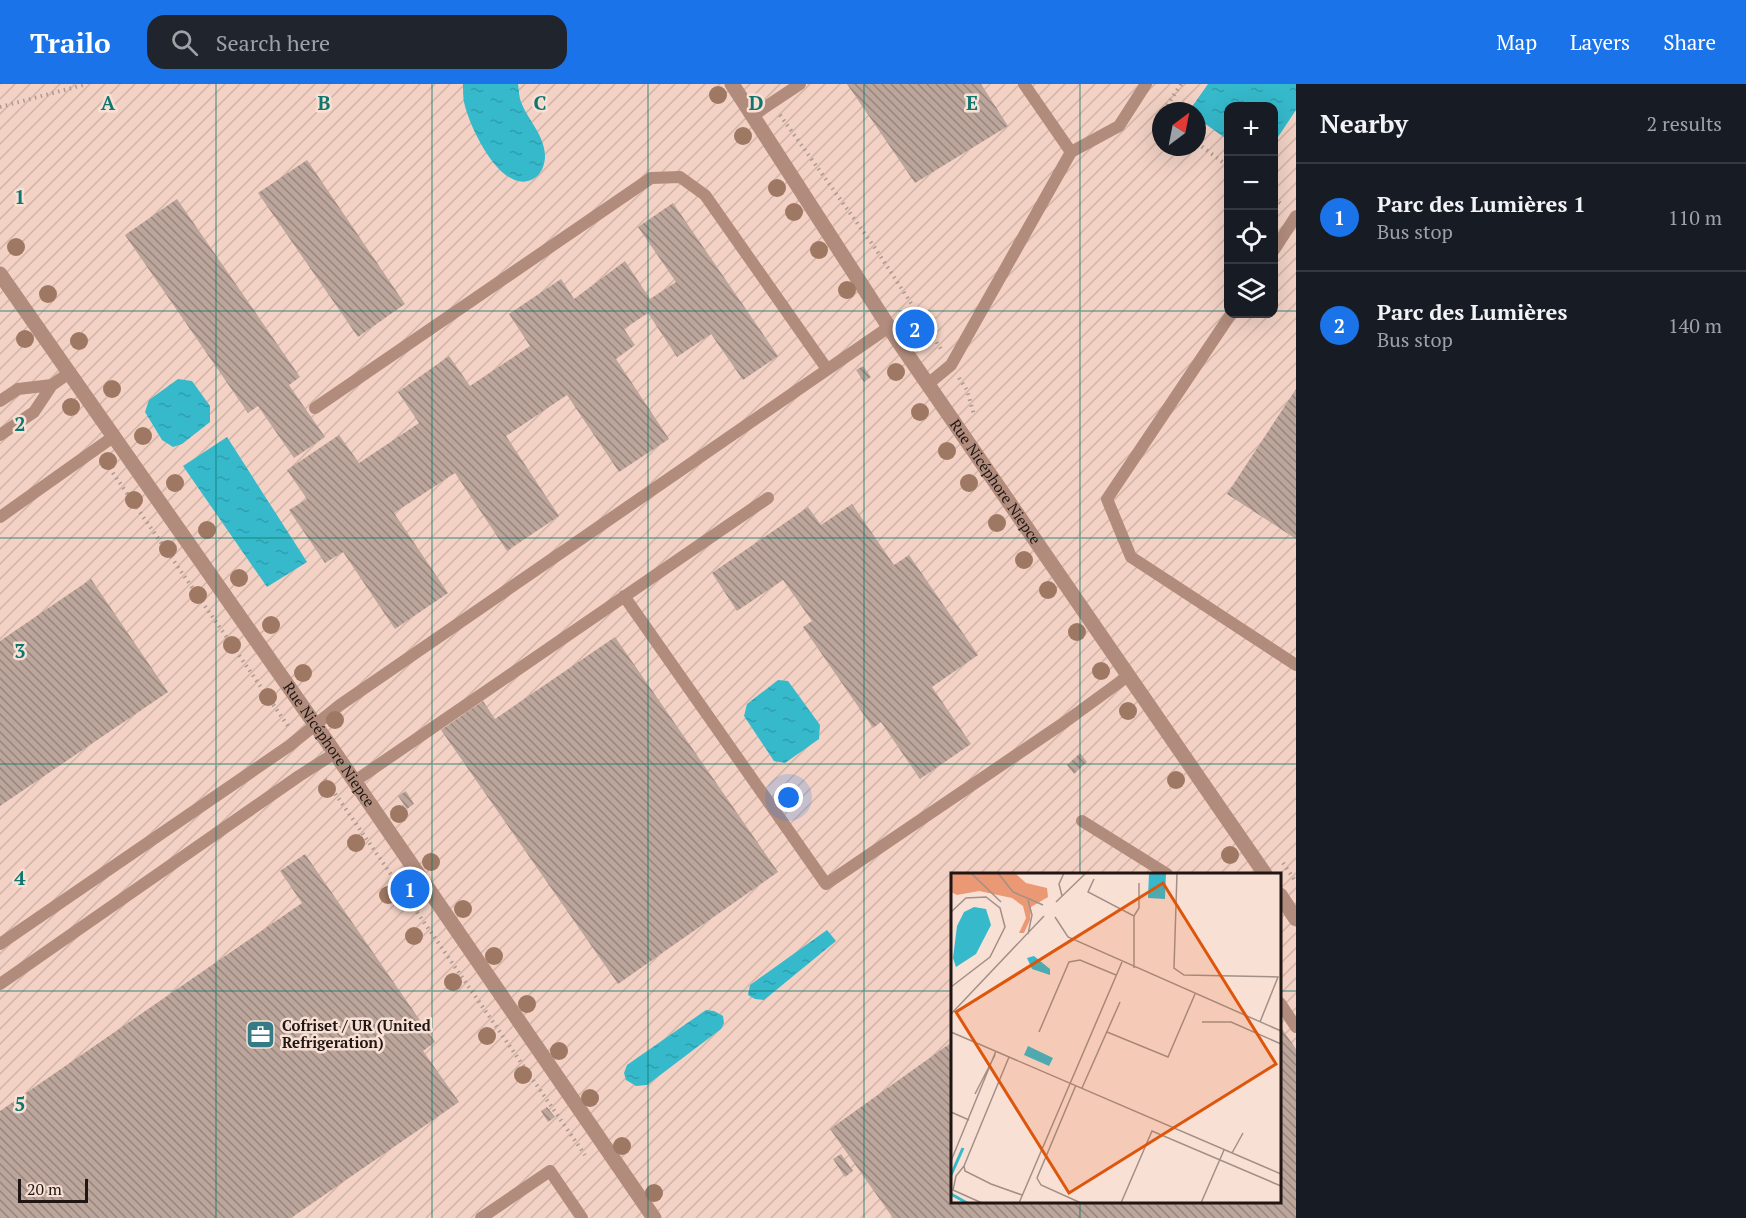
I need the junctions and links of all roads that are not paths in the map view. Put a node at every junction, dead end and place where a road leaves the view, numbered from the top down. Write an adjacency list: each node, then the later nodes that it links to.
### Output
1 (732, 84): 5 (street, Rue Nicéphore Niepce)
2 (800, 84): 5 (lane)
3 (1024, 84): 6 (lane)
4 (1146, 84): 6 (lane)
5 (752, 116): 11 (street, Rue Nicéphore Niepce)
6 (1071, 152): 14 (lane)
7 (1296, 216): 8 (lane)
8 (1278, 244)
9 (0, 274): 13 (street, Rue Nicéphore Niepce)
10 (1228, 318): 23 (lane)
11 (889, 327): 12 (lane); 14 (street, Rue Nicéphore Niepce)
12 (827, 369): 17 (lane); 25 (lane)
13 (69, 374): 15 (lane); 19 (street, Rue Nicéphore Niepce)
14 (928, 384): 24 (street, Rue Nicéphore Niepce)
15 (52, 385): 16 (lane); 18 (lane)
16 (0, 402)
17 (315, 408)
18 (0, 435)
19 (113, 437): 21 (lane); 25 (street, Rue Nicéphore Niepce)
20 (768, 498): 22 (lane)
21 (0, 517)
22 (624, 596): 24 (lane); 27 (lane)
23 (1296, 665)
24 (1128, 676): 30 (street, Rue Nicéphore Niepce)
25 (315, 725): 26 (street, Rue Nicéphore Niepce); 33 (lane)
26 (335, 753): 27 (street, Rue Nicéphore Niepce); 34 (lane)
27 (355, 781): 39 (street, Rue Nicéphore Niepce)
28 (1082, 821): 29 (lane)
29 (1165, 873)
30 (1264, 873)
31 (1281, 896): 32 (street)
32 (1296, 919)
33 (0, 944)
34 (0, 984)
35 (1281, 1004): 36 (lane)
36 (1296, 1027)
37 (482, 1218): 38 (lane)
38 (582, 1218)
39 (654, 1218)

